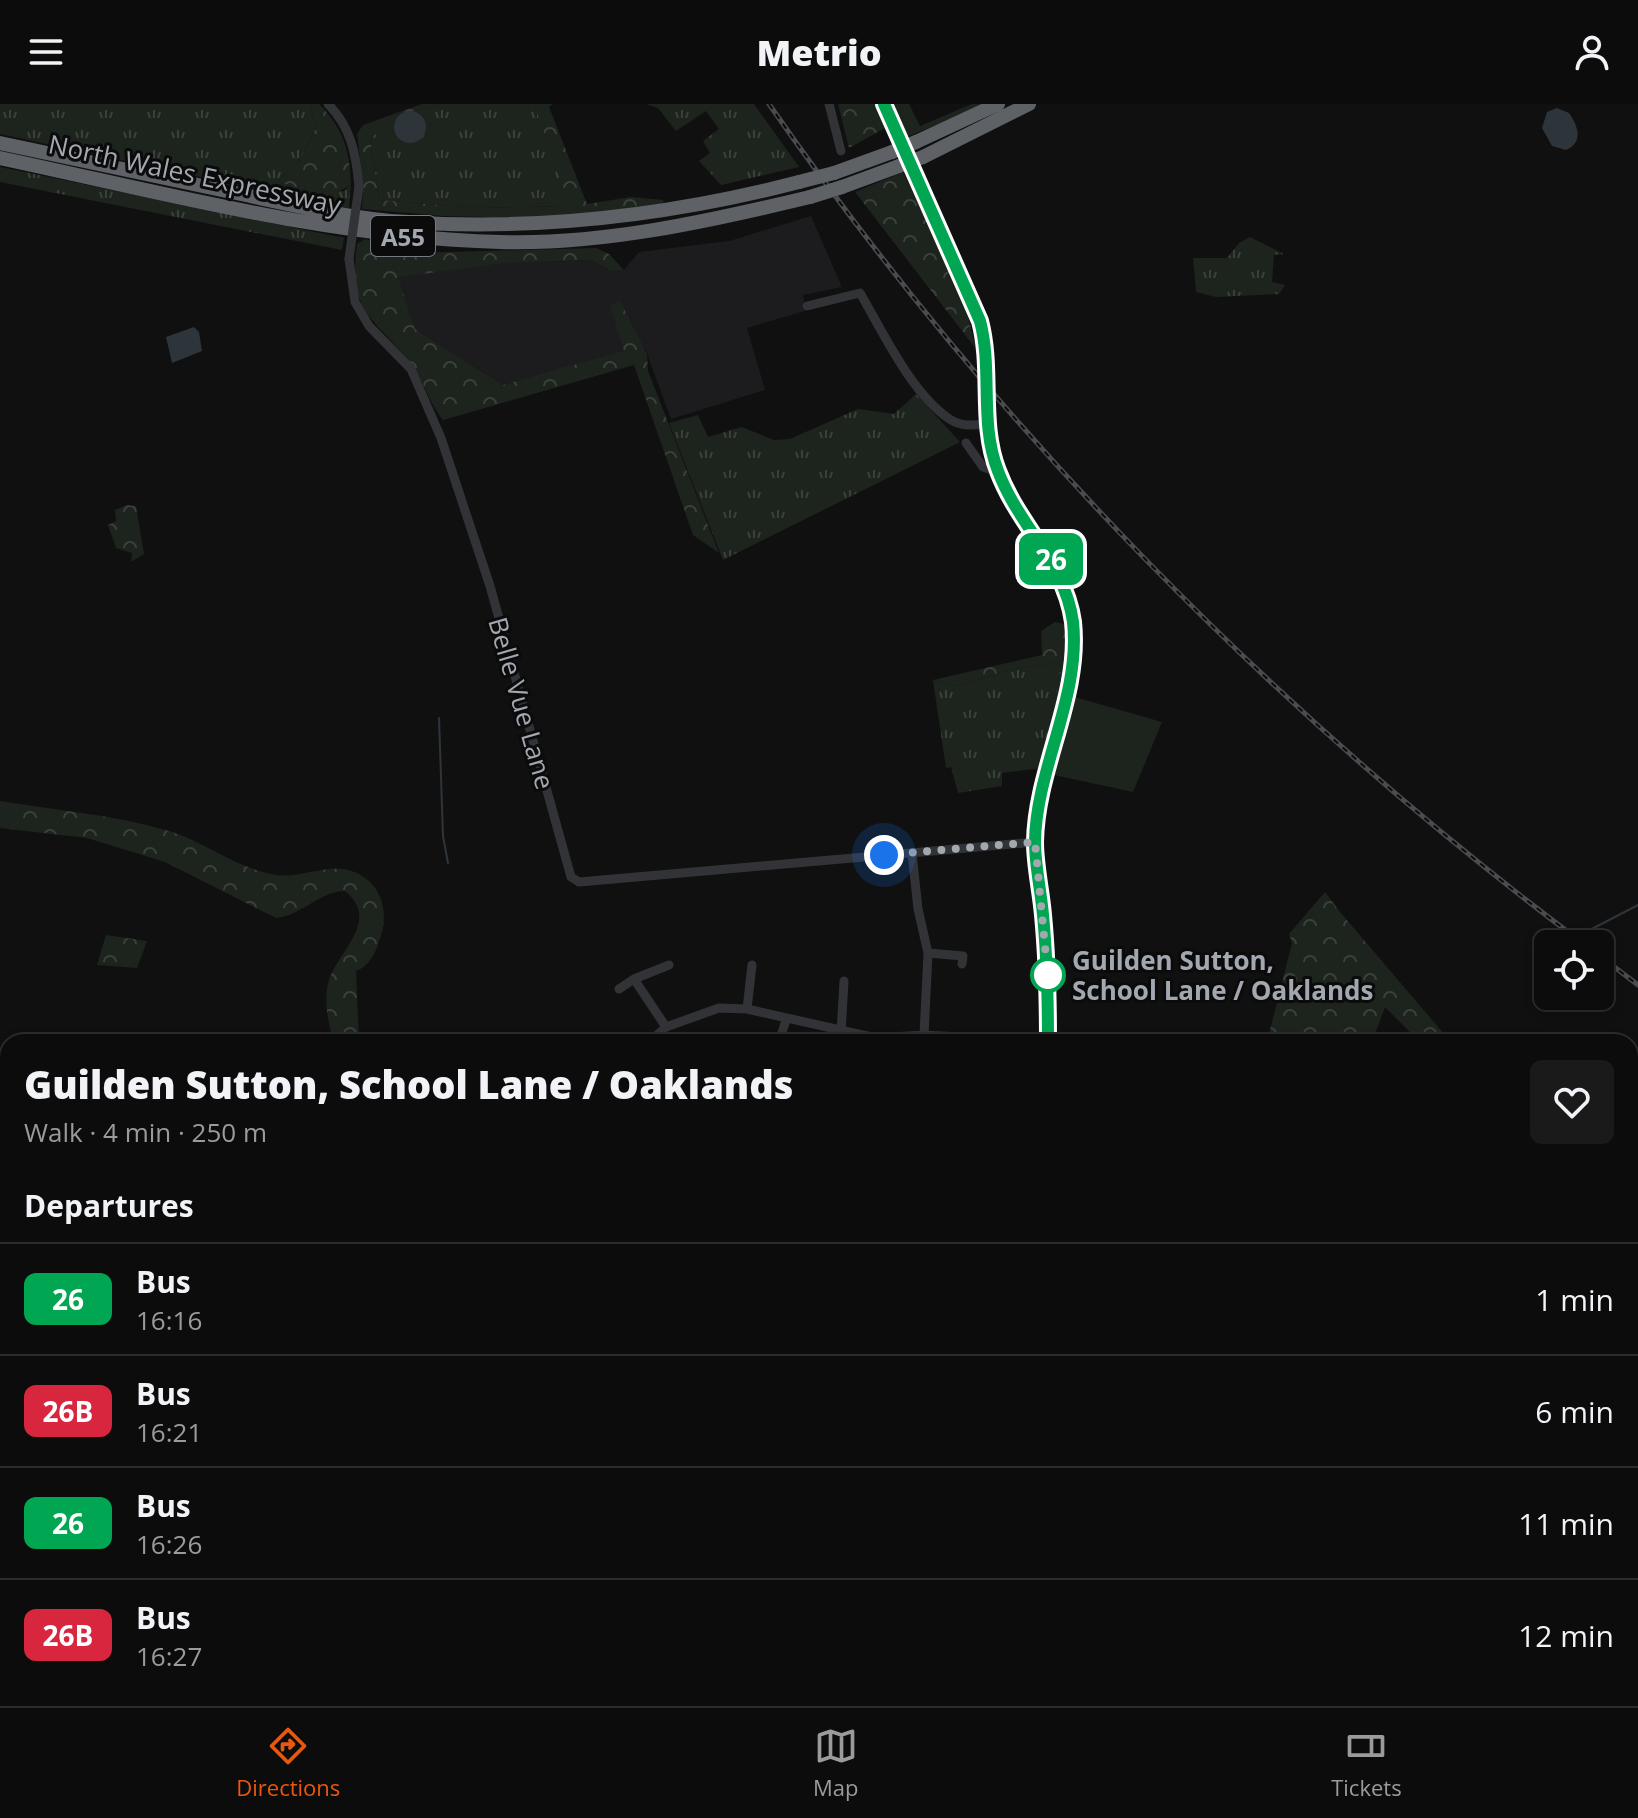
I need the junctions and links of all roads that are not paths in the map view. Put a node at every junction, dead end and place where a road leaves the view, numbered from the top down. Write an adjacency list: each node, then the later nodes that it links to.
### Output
1 (328, 104): 14 (street, Belle Vue Lane, bridge)
2 (829, 104): 7 (street)
3 (884, 104): 10 (street, bridge)
4 (998, 104): 6 (highway, North Wales Expressway / A55, bridge)
5 (1029, 104): 8 (highway, North Wales Expressway / A55, bridge)
6 (0, 143)
7 (841, 151)
8 (0, 158)
9 (807, 306): 10 (street)
10 (988, 424): 12 (street)
11 (966, 443): 12 (street)
12 (998, 472): 13 (street)
13 (1035, 842): 14 (street, Belle Vue Lane); 30 (street)
14 (912, 853): 15 (street)
15 (928, 953): 16 (street); 29 (street)
16 (962, 964)
17 (669, 965): 19 (street)
18 (754, 972): 22 (street)
19 (634, 979): 21 (street); 24 (street)
20 (843, 987): 25 (street)
21 (619, 989)
22 (747, 1009): 23 (street); 24 (street)
23 (786, 1020): 25 (street); 27 (street)
24 (666, 1027): 26 (street)
25 (841, 1033): 28 (street)
26 (658, 1034)
27 (782, 1034)
28 (848, 1034)
29 (924, 1034)
30 (1048, 1034)

